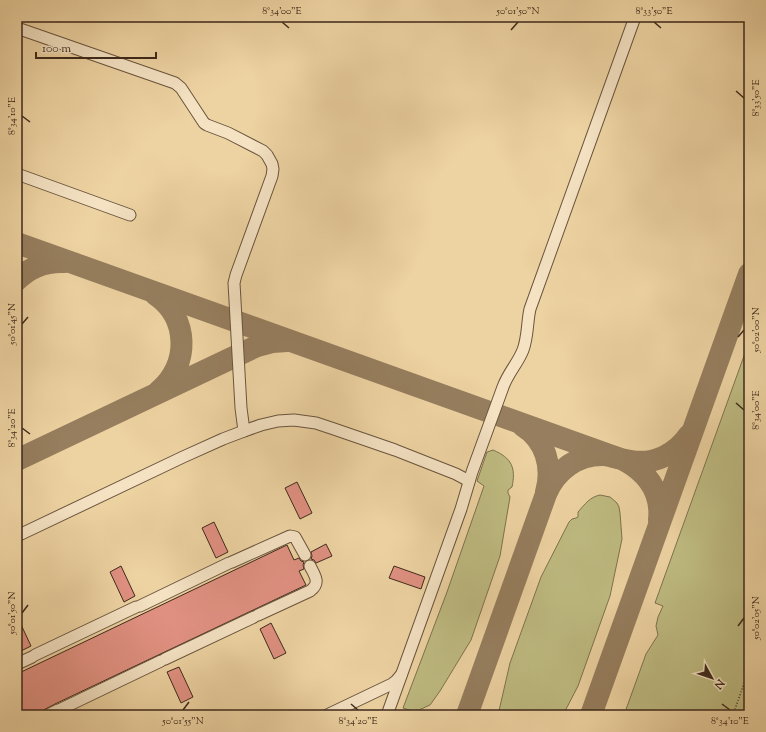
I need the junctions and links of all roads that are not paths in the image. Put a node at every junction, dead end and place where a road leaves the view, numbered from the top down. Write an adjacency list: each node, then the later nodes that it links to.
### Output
1 (635, 17): 6 (lane)
2 (17, 28): 5 (lane)
3 (17, 174): 4 (lane)
4 (130, 215)
5 (244, 430): 6 (lane); 7 (lane)
6 (469, 481): 11 (lane)
7 (17, 536)
8 (305, 555): 10 (lane)
9 (310, 566): 12 (lane)
10 (17, 664)
11 (402, 673): 13 (lane); 14 (lane)
12 (56, 711)
13 (327, 715)
14 (387, 715)

